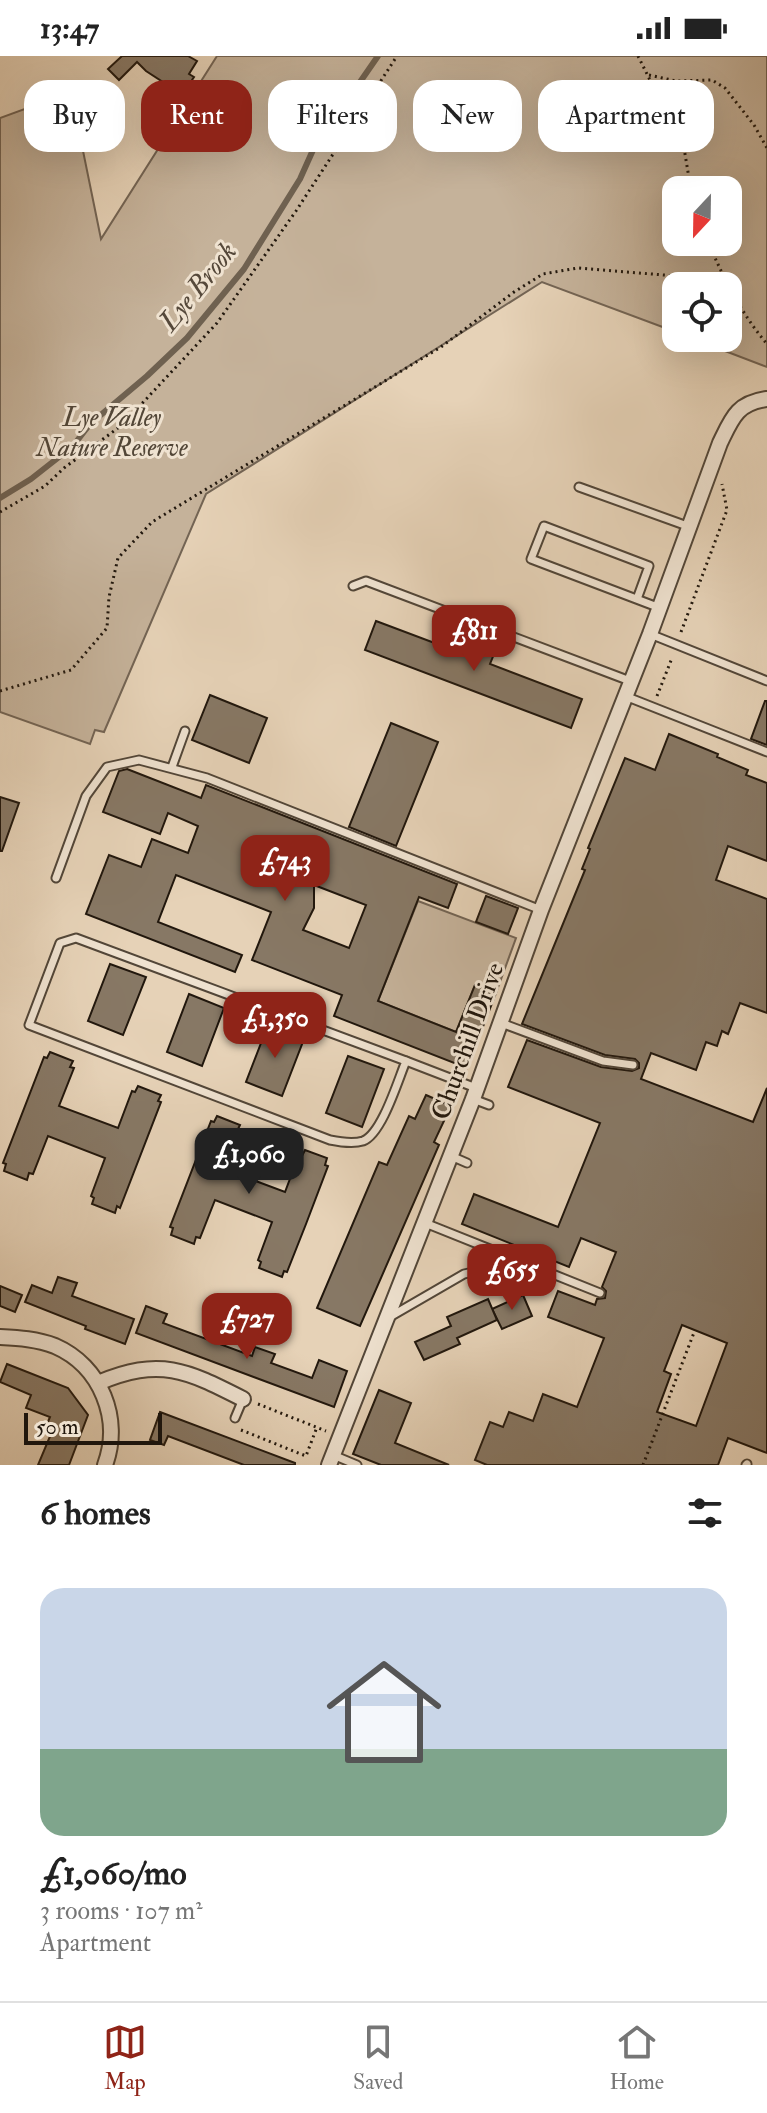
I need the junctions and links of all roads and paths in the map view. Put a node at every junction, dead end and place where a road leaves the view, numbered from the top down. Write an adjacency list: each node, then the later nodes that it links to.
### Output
1 (397, 56): 12 (path)
2 (638, 56): 3 (path)
3 (649, 75): 4 (path); 5 (path)
4 (767, 148)
5 (689, 176)
6 (662, 275): 21 (path)
7 (742, 311): 8 (path)
8 (767, 344)
9 (767, 399): 13 (street, Churchill Drive)
10 (722, 482): 18 (path)
11 (579, 487): 13 (lane)
12 (0, 512)
13 (690, 527): 16 (street, Churchill Drive)
14 (353, 586): 19 (lane)
15 (637, 599): 15 (lane); 16 (lane)
16 (660, 608): 17 (street, Churchill Drive)
17 (650, 634): 18 (lane); 19 (street, Churchill Drive)
18 (676, 647): 20 (lane); 23 (path)
19 (630, 681): 22 (street, Churchill Drive)
20 (767, 681)
21 (0, 691)
22 (625, 696): 23 (lane); 28 (street, Churchill Drive)
23 (644, 703): 25 (lane)
24 (185, 731): 26 (lane)
25 (767, 752)
26 (172, 767): 27 (lane); 28 (lane)
27 (56, 878)
28 (541, 910): 29 (street, Churchill Drive)
29 (499, 1022): 31 (lane); 32 (street, Churchill Drive)
30 (406, 1061): 30 (lane); 32 (lane)
31 (633, 1065)
32 (475, 1094): 33 (lane); 34 (street, Churchill Drive)
33 (489, 1105)
34 (450, 1156): 35 (lane); 36 (street, Churchill Drive)
35 (467, 1163)
36 (425, 1223): 37 (lane); 39 (street, Churchill Drive)
37 (521, 1261): 38 (lane); 39 (lane)
38 (600, 1293)
39 (385, 1320): 46 (street, Churchill Drive)
40 (695, 1330): 50 (path)
41 (0, 1337): 42 (street)
42 (98, 1383): 43 (street); 48 (street)
43 (243, 1399): 44 (lane); 45 (path)
44 (234, 1422): 45 (path)
45 (317, 1427): 46 (path)
46 (342, 1432): 47 (street, Churchill Drive)
47 (331, 1460): 49 (lane)
48 (105, 1465)
49 (357, 1465)
50 (643, 1465)

